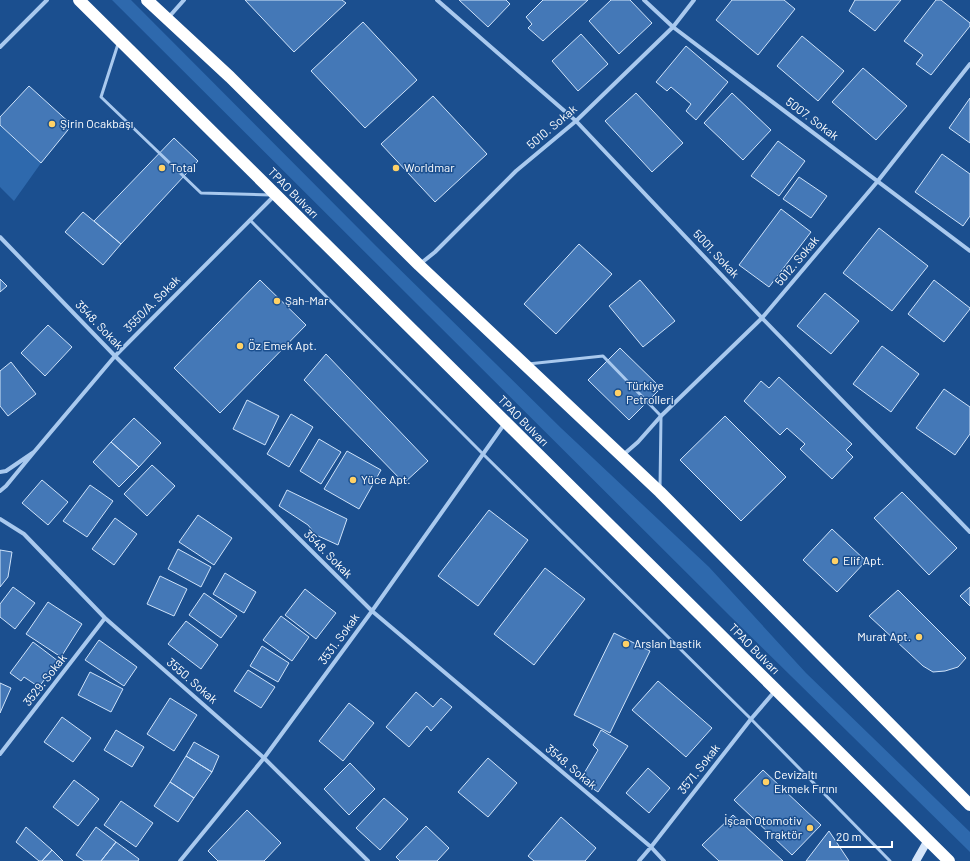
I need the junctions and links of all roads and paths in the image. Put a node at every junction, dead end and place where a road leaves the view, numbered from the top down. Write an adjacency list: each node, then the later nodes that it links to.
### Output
1 (47, 0): 11 (street)
2 (79, 0): 10 (highway, TPAO Bulvarı)
3 (147, 0): 8 (highway)
4 (184, 0): 8 (street)
5 (437, 0): 13 (street, 5001. Sokak)
6 (644, 0): 9 (street, 5007. Sokak)
7 (694, 0): 9 (street, 5010. Sokak)
8 (167, 19): 19 (highway)
9 (673, 26): 13 (street, 5010. Sokak); 14 (street, 5007. Sokak)
10 (119, 40): 15 (highway, TPAO Bulvarı); 15 (lane)
11 (0, 47)
12 (970, 64): 14 (street, 5012. Sokak)
13 (576, 121): 19 (street, 5010. Sokak); 20 (street, 5001. Sokak)
14 (877, 182): 18 (street, 5007. Sokak); 20 (street, 5012. Sokak)
15 (275, 195): 16 (street, 3550/A. Sokak); 24 (highway, TPAO Bulvarı)
16 (250, 220): 21 (street, 3550/A. Sokak); 26 (lane)
17 (0, 237): 21 (street, 3548. Sokak)
18 (970, 251)
19 (419, 265): 22 (highway)
20 (762, 318): 23 (street, 5012. Sokak); 32 (street, 5001. Sokak)
21 (115, 356): 25 (street, 3550/A. Sokak); 33 (street, 3548. Sokak)
22 (525, 364): 23 (lane); 27 (highway)
23 (661, 416): 27 (street, 5012. Sokak); 30 (lane)
24 (505, 422): 26 (street, 3531. Sokak); 35 (highway, TPAO Bulvarı)
25 (34, 452): 28 (street); 29 (street, 3550/A. Sokak)
26 (483, 454): 33 (street, 3531. Sokak); 36 (lane)
27 (622, 456): 30 (highway)
28 (0, 472)
29 (0, 491)
30 (660, 492): 39 (highway)
31 (0, 519): 34 (street, 3550. Sokak)
32 (970, 532)
33 (372, 611): 38 (street, 3531. Sokak); 41 (street, 3548. Sokak)
34 (105, 618): 37 (street, 3529. Sokak); 38 (street, 3550. Sokak)
35 (776, 690): 36 (street, 3571. Sokak); 40 (highway, TPAO Bulvarı)
36 (751, 719): 41 (street, 3571. Sokak); 46 (lane)
37 (0, 754)
38 (264, 758): 42 (street, 3531. Sokak); 43 (street, 3550. Sokak)
39 (970, 805)
40 (928, 840): 47 (main road); 48 (highway, TPAO Bulvarı)
41 (651, 847): 44 (street, 3571. Sokak); 45 (street, 3548. Sokak)
42 (180, 861)
43 (368, 861)
44 (639, 861)
45 (664, 861)
46 (890, 861)
47 (916, 861)
48 (949, 861)

